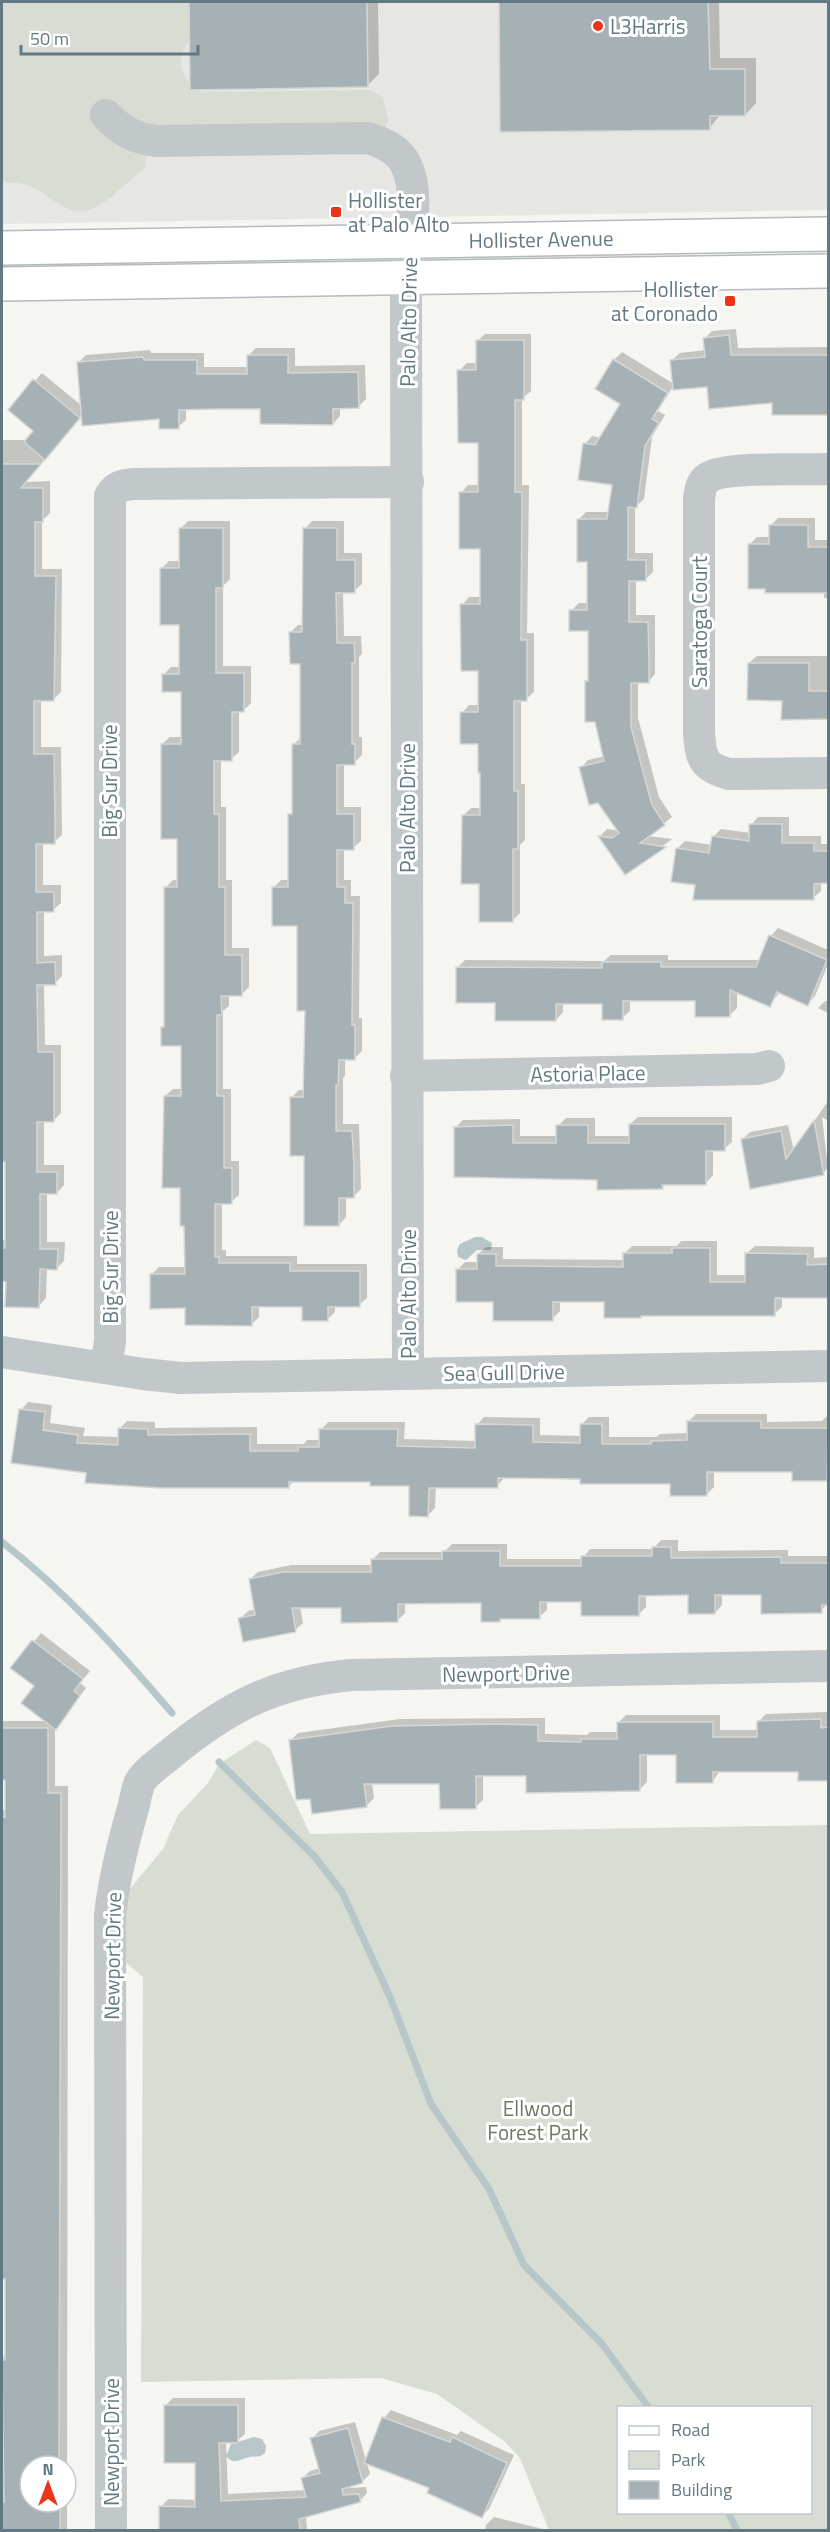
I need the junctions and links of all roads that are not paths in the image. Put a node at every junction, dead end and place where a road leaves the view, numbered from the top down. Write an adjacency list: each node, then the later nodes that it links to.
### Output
1 (106, 115): 3 (street, Palo Alto Drive)
2 (828, 234): 3 (main road, Hollister Avenue)
3 (410, 242): 4 (main road, Hollister Avenue); 6 (street, Palo Alto Drive)
4 (2, 248)
5 (828, 271): 6 (main road, Hollister Avenue)
6 (406, 276): 7 (main road, Hollister Avenue); 9 (street, Palo Alto Drive)
7 (2, 284)
8 (828, 469): 10 (street, Saratoga Court)
9 (408, 482): 12 (street, Palo Alto Drive); 15 (street, Big Sur Drive)
10 (828, 773)
11 (769, 1066): 12 (street, Astoria Place)
12 (406, 1076): 16 (street, Palo Alto Drive)
13 (2, 1352): 15 (street, Sea Gull Drive)
14 (828, 1366): 16 (street, Sea Gull Drive)
15 (106, 1368): 16 (street, Sea Gull Drive)
16 (408, 1374)
17 (828, 1666): 18 (street, Newport Drive)
18 (111, 2530)

